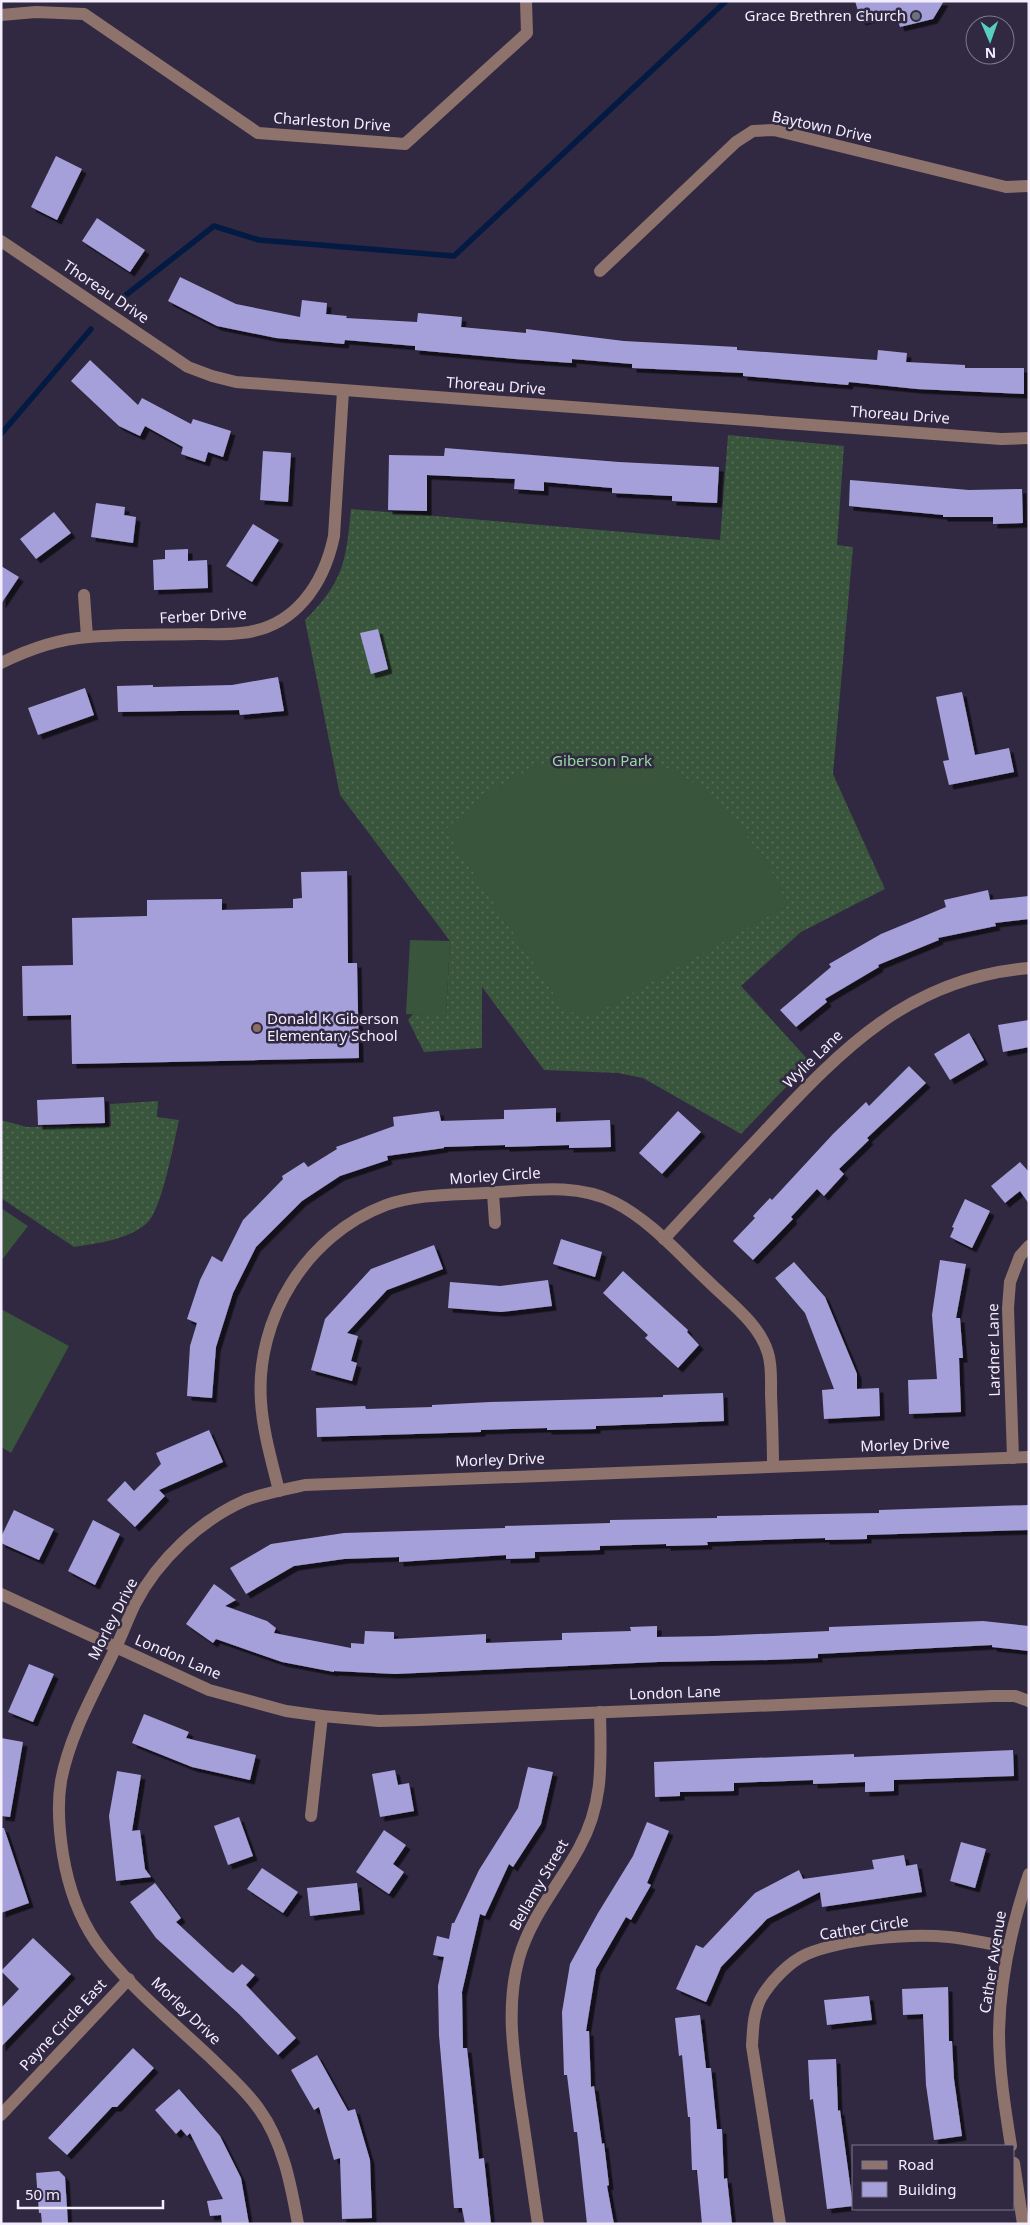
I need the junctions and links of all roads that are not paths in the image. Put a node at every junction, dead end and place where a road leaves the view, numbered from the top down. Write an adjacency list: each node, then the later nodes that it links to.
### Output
1 (526, 1): 2 (street, Charleston Drive)
2 (36, 7): 3 (street, Charleston Drive)
3 (1, 15)
4 (1029, 186): 6 (street, Baytown Drive)
5 (1, 241): 7 (street, Thoreau Drive)
6 (600, 271)
7 (343, 391): 8 (street, Thoreau Drive); 10 (street, Ferber Drive)
8 (1029, 438)
9 (84, 595): 10 (street)
10 (87, 637): 11 (street, Ferber Drive)
11 (1, 663)
12 (1029, 968): 15 (street, Wylie Lane)
13 (493, 1193): 14 (street); 15 (street, Morley Circle); 20 (street, Morley Circle)
14 (495, 1223)
15 (664, 1239): 19 (street, Morley Circle)
16 (1029, 1246): 18 (street, Lardner Lane)
17 (1029, 1457): 18 (street, Morley Drive)
18 (1013, 1458): 19 (street, Morley Drive)
19 (773, 1466): 20 (street, Morley Drive)
20 (279, 1491): 22 (street, Morley Drive)
21 (1, 1594): 22 (street, London Lane)
22 (116, 1648): 25 (street, London Lane); 29 (street, Morley Drive)
23 (1029, 1700): 24 (street, London Lane)
24 (600, 1712): 25 (street, London Lane); 34 (street, Bellamy Street)
25 (322, 1716): 26 (street)
26 (312, 1816)
27 (1029, 1874): 28 (street, Cather Avenue)
28 (1009, 1947): 31 (street, Cather Avenue); 35 (street, Cather Circle)
29 (129, 1980): 30 (street, Payne Circle East); 33 (street, Morley Drive)
30 (1, 2115)
31 (1011, 2145)
32 (1015, 2171): 36 (street)
33 (298, 2224)
34 (538, 2224)
35 (780, 2224)
36 (1023, 2224)

